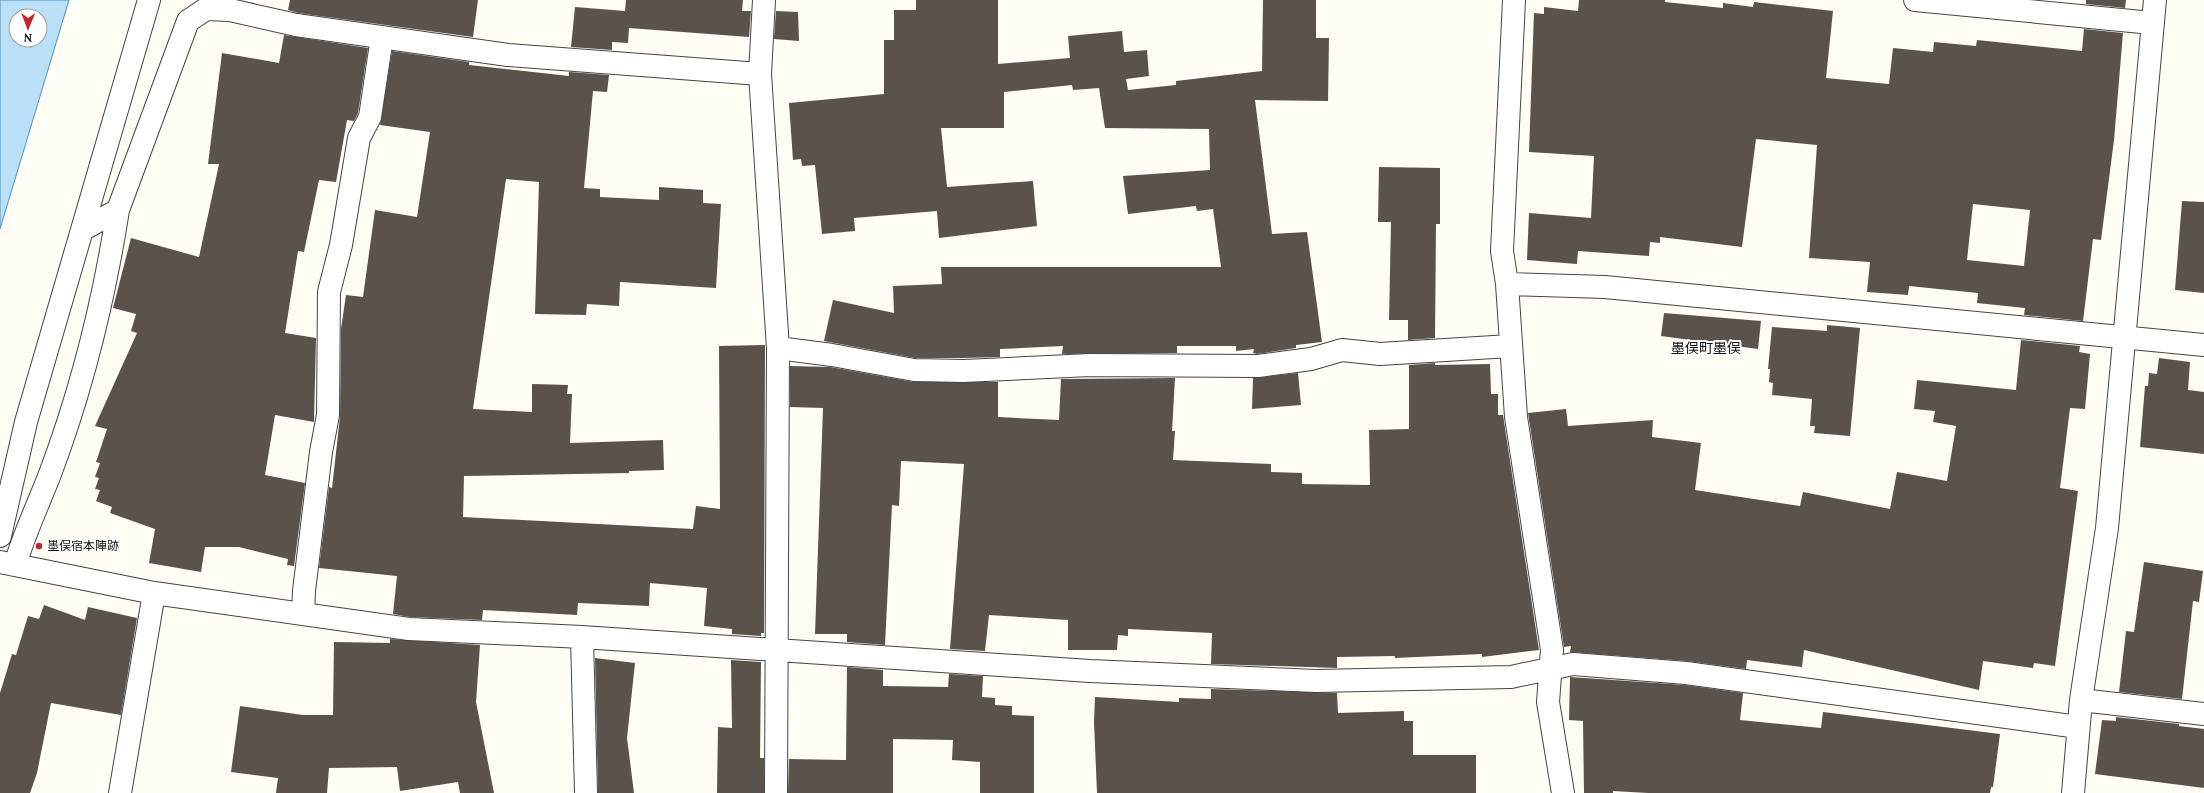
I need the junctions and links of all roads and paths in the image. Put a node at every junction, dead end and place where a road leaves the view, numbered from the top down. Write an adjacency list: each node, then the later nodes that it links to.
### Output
1 (149, 0): 11 (street)
2 (764, 0): 9 (street)
3 (1514, 0): 12 (street)
4 (1916, 0): 7 (street)
5 (2155, 0): 7 (street)
6 (207, 5): 8 (street); 10 (street)
7 (2152, 23): 13 (street)
8 (382, 37): 9 (street); 20 (street)
9 (760, 74): 16 (street)
10 (118, 210): 11 (street); 18 (street)
11 (82, 230): 17 (street)
12 (1506, 284): 13 (street); 15 (street)
13 (2124, 337): 14 (street); 24 (street)
14 (2204, 345)
15 (1510, 346): 16 (street); 23 (street)
16 (778, 348): 22 (street)
17 (0, 536)
18 (7, 564): 19 (street)
19 (154, 593): 20 (street); 27 (street)
20 (303, 614): 21 (street)
21 (582, 638): 22 (street); 28 (street)
22 (776, 652): 23 (street); 29 (street)
23 (1551, 668): 26 (street); 30 (street)
24 (2081, 700): 25 (street); 26 (street)
25 (2204, 714)
26 (2078, 727): 31 (street)
27 (120, 793)
28 (586, 793)
29 (776, 793)
30 (1563, 793)
31 (2072, 793)

